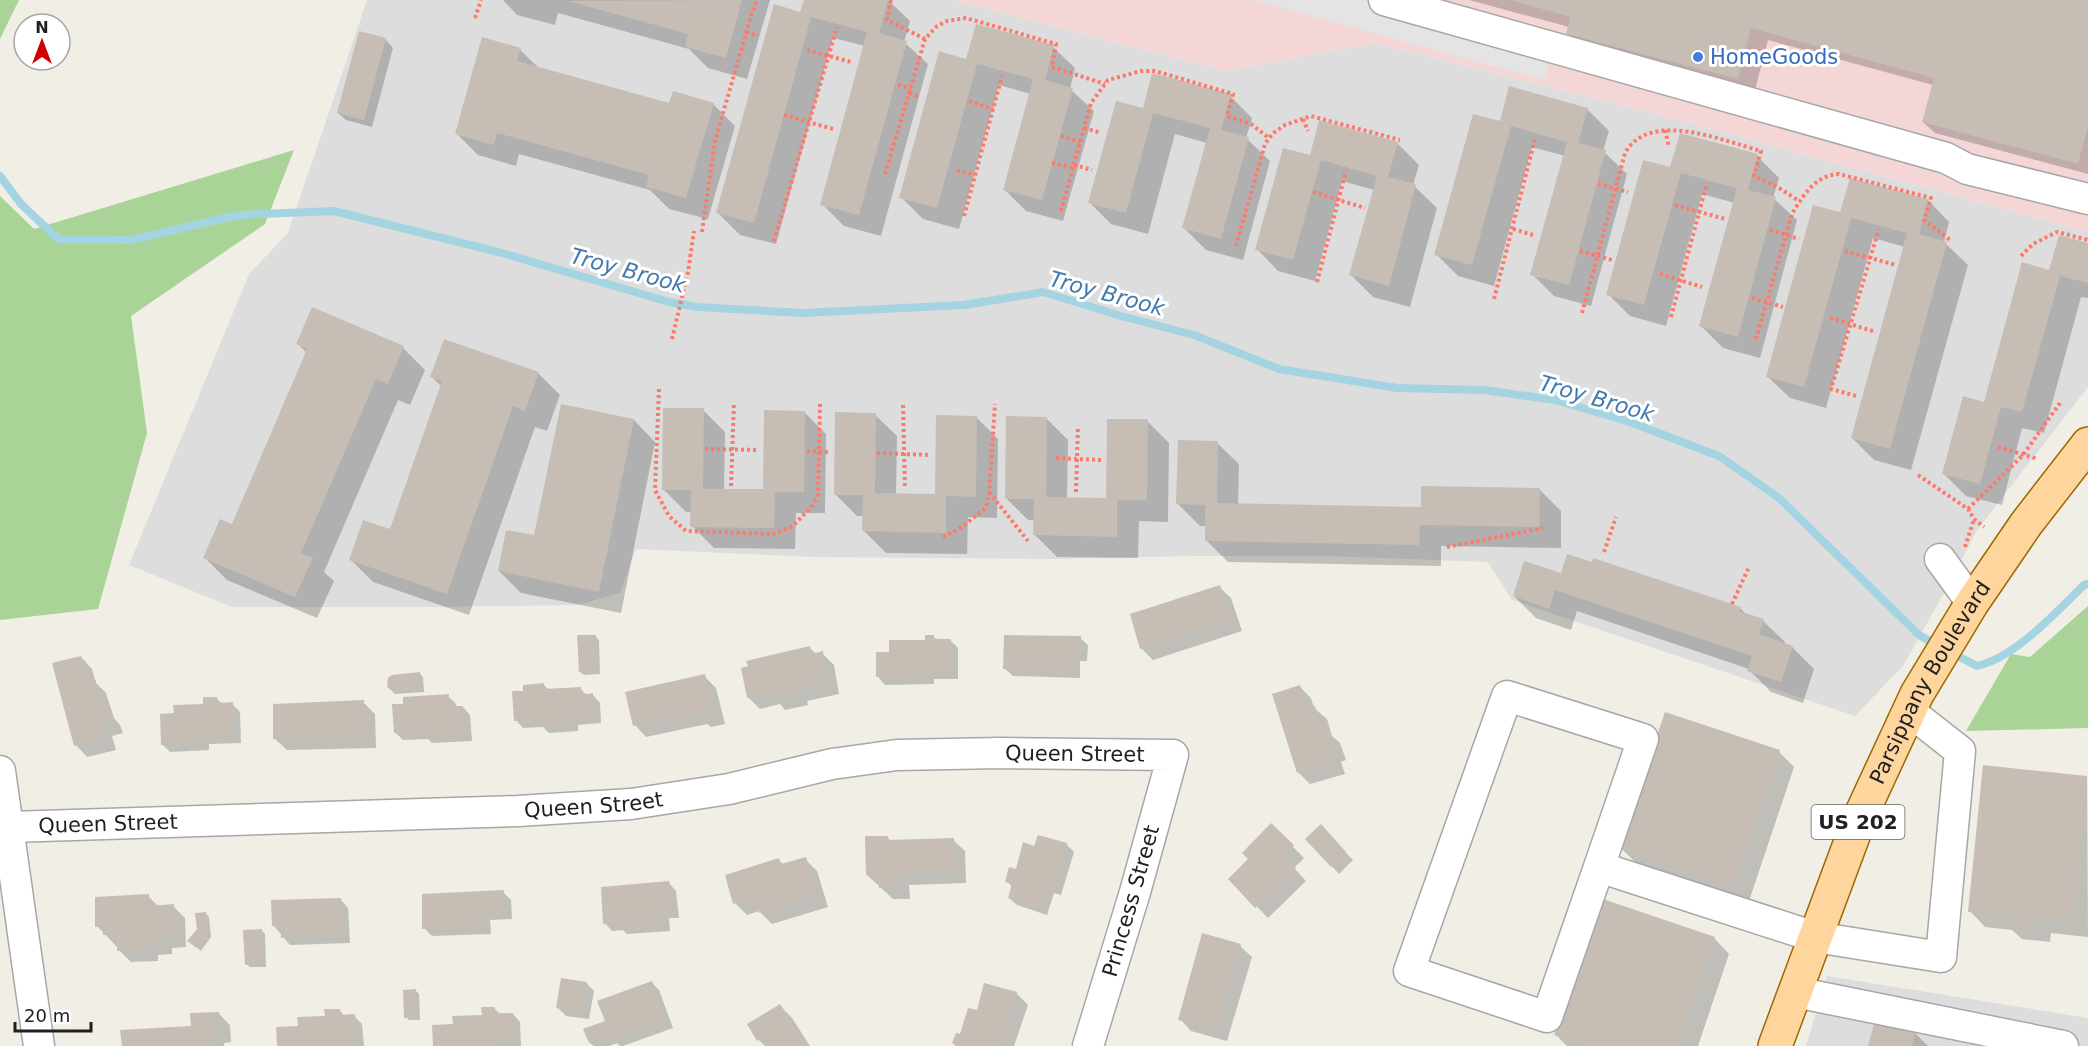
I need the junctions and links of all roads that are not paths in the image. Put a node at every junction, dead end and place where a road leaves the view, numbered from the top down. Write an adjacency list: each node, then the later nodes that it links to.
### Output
1 (1384, 0): 2 (street)
2 (2088, 200)
3 (2088, 444): 5 (main road, Parsippany Boulevard / US 202)
4 (1952, 553): 5 (street)
5 (1967, 611): 6 (main road, Parsippany Boulevard / US 202)
6 (1909, 711): 11 (main road, Parsippany Boulevard / US 202); 11 (street)
7 (1173, 755): 9 (street, Queen Street); 15 (street, Princess Street)
8 (0, 771): 9 (street)
9 (9, 827): 12 (street)
10 (1599, 867): 10 (street); 11 (street)
11 (1815, 937): 13 (main road, Parsippany Boulevard / US 202)
12 (11, 941): 14 (street)
13 (1795, 992): 16 (main road, Parsippany Boulevard / US 202); 17 (street)
14 (39, 1046)
15 (1088, 1046)
16 (1774, 1046)
17 (2062, 1046)

